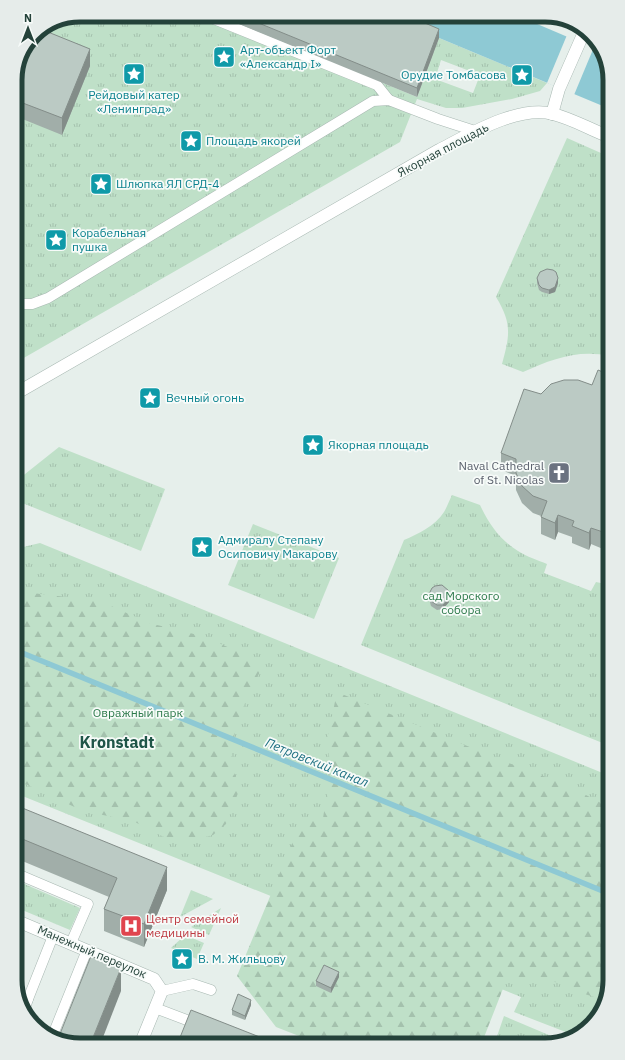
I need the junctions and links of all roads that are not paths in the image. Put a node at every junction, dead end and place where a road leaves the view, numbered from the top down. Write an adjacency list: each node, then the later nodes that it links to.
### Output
1 (221, 22): 3 (lane)
2 (582, 36): 4 (street)
3 (389, 100): 5 (lane); 7 (lane)
4 (552, 114): 5 (street, Якорная площадь); 6 (street, Якорная площадь)
5 (475, 131): 8 (street, Якорная площадь)
6 (603, 134)
7 (22, 304)
8 (22, 390)
9 (22, 876): 12 (lane)
10 (22, 923): 11 (street, Манежный переулок)
11 (53, 936): 12 (street, Манежный переулок); 16 (lane)
12 (71, 943): 13 (street, Манежный переулок)
13 (87, 950): 15 (street, Манежный переулок); 19 (lane)
14 (211, 990): 15 (lane)
15 (162, 991): 17 (street)
16 (24, 995)
17 (155, 1008): 18 (lane); 20 (street)
18 (209, 1028)
19 (54, 1032)
20 (143, 1038)

